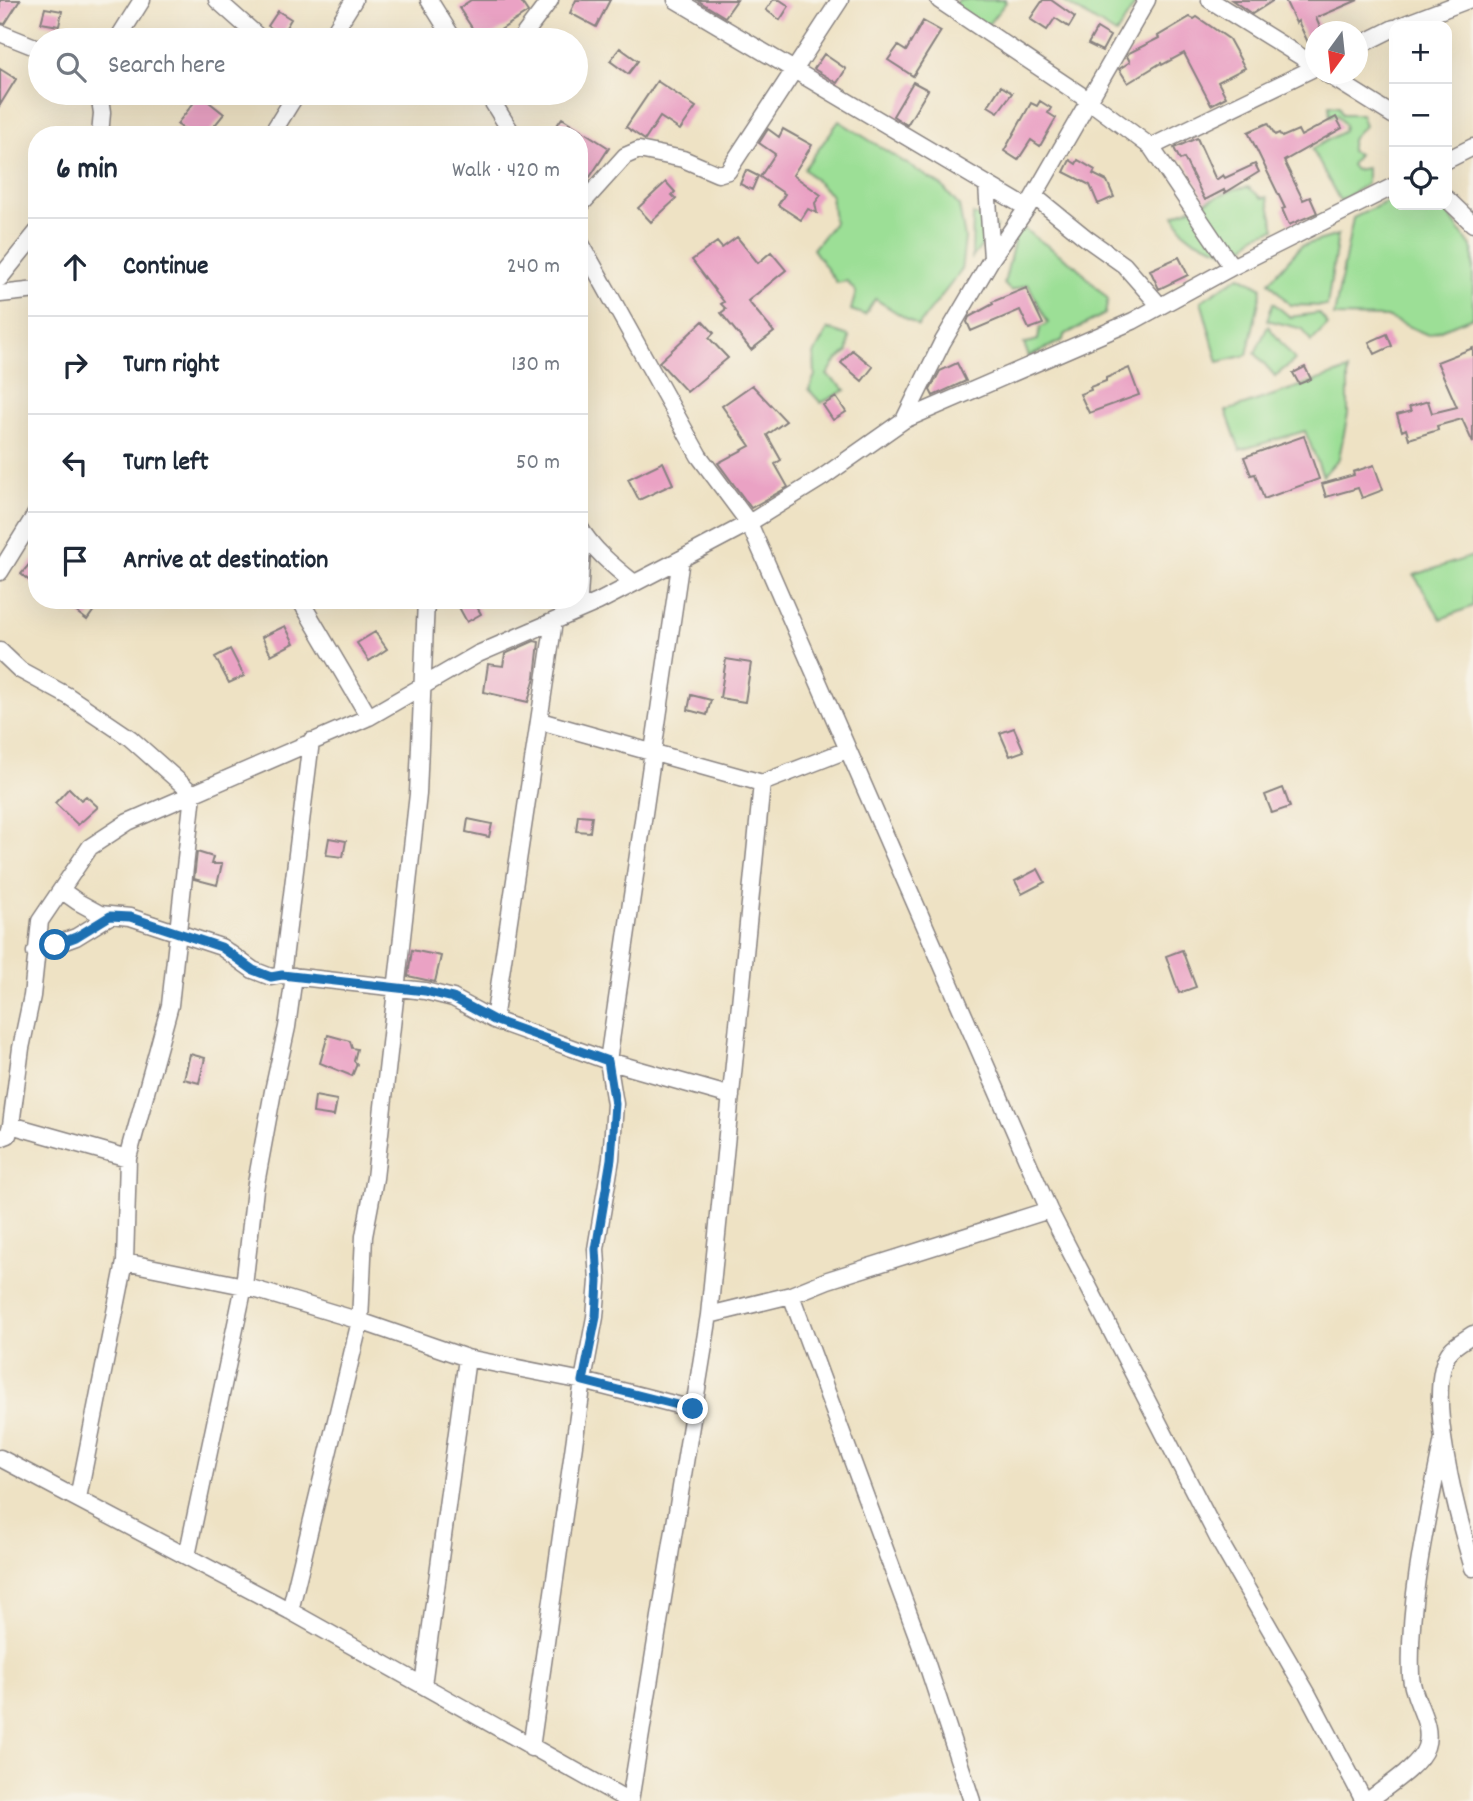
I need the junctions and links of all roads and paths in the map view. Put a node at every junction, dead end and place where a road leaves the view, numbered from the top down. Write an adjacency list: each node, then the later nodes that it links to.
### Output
1 (142, 0): 14 (street)
2 (217, 0): 15 (street)
3 (354, 0): 16 (street)
4 (429, 0): 17 (street)
5 (550, 0): 18 (street)
6 (676, 0): 24 (street)
7 (840, 0): 24 (street)
8 (939, 0): 27 (street)
9 (1147, 0): 27 (street)
10 (1210, 0): 23 (street)
11 (1432, 0): 12 (street)
12 (1467, 0): 13 (street)
13 (1413, 21)
14 (124, 28)
15 (248, 28)
16 (336, 28)
17 (446, 28)
18 (529, 28)
19 (1389, 30): 21 (street)
20 (0, 33): 22 (street)
21 (1368, 41)
22 (28, 44)
23 (1305, 61)
24 (793, 69): 38 (street); 40 (street)
25 (1305, 72): 35 (street)
26 (1343, 84): 31 (street)
27 (1088, 100): 35 (street); 41 (street)
28 (101, 105): 32 (street)
29 (290, 105): 33 (street)
30 (494, 105): 34 (street)
31 (1389, 113)
32 (101, 126)
33 (277, 126)
34 (507, 126)
35 (1152, 147): 47 (street)
36 (1473, 147): 37 (street)
37 (1452, 153)
38 (987, 185): 41 (street); 46 (street)
39 (1389, 188): 47 (street)
40 (588, 197)
41 (1031, 202): 46 (street); 51 (street)
42 (1452, 205): 43 (street)
43 (1473, 225)
44 (28, 243): 48 (street)
45 (588, 256): 53 (street)
46 (992, 258): 52 (street)
47 (1232, 267): 51 (street)
48 (0, 278)
49 (28, 291): 50 (street)
50 (0, 294)
51 (1160, 306): 52 (street)
52 (904, 420): 53 (street)
53 (749, 523): 56 (street); 69 (street)
54 (28, 527): 57 (street)
55 (588, 538): 58 (street)
56 (681, 559): 58 (street); 70 (street)
57 (0, 572)
58 (634, 583): 59 (street)
59 (588, 599)
60 (305, 609): 66 (street)
61 (426, 609): 65 (street)
62 (570, 609): 63 (street)
63 (554, 621): 65 (street); 67 (street)
64 (0, 651): 72 (street)
65 (422, 688): 66 (street); 78 (street)
66 (369, 717): 68 (street)
67 (540, 721): 70 (street); 79 (street)
68 (311, 741): 72 (street); 77 (street)
69 (847, 750): 71 (street); 85 (street)
70 (652, 754): 71 (street); 80 (street)
71 (762, 783): 81 (street)
72 (193, 794): 73 (street); 75 (street)
73 (61, 890): 74 (street); 76 (street)
74 (110, 916): 75 (street); 76 (street)
75 (177, 933): 77 (street); 84 (street)
76 (35, 952): 82 (street)
77 (288, 976): 78 (street); 87 (street)
78 (398, 988): 79 (street); 90 (street)
79 (494, 1020): 80 (street)
80 (608, 1061): 81 (street); 93 (street)
81 (731, 1096): 89 (street)
82 (10, 1125): 83 (street); 84 (street)
83 (0, 1138)
84 (128, 1158): 86 (street)
85 (1049, 1210): 88 (street); 105 (street)
86 (125, 1262): 87 (street); 97 (street)
87 (244, 1286): 90 (street); 98 (street)
88 (791, 1295): 89 (street); 104 (street)
89 (709, 1315): 94 (street)
90 (360, 1321): 92 (street); 100 (street)
91 (1473, 1334): 95 (street)
92 (467, 1358): 93 (street); 101 (street)
93 (583, 1381): 94 (street); 102 (street)
94 (693, 1409): 103 (street)
95 (1443, 1438): 99 (street); 105 (street)
96 (0, 1458): 97 (street)
97 (78, 1498): 98 (street)
98 (187, 1556): 100 (street)
99 (1473, 1568)
100 (290, 1611): 101 (street)
101 (423, 1685): 102 (street)
102 (531, 1748): 103 (street)
103 (630, 1801)
104 (972, 1801)
105 (1366, 1801)

